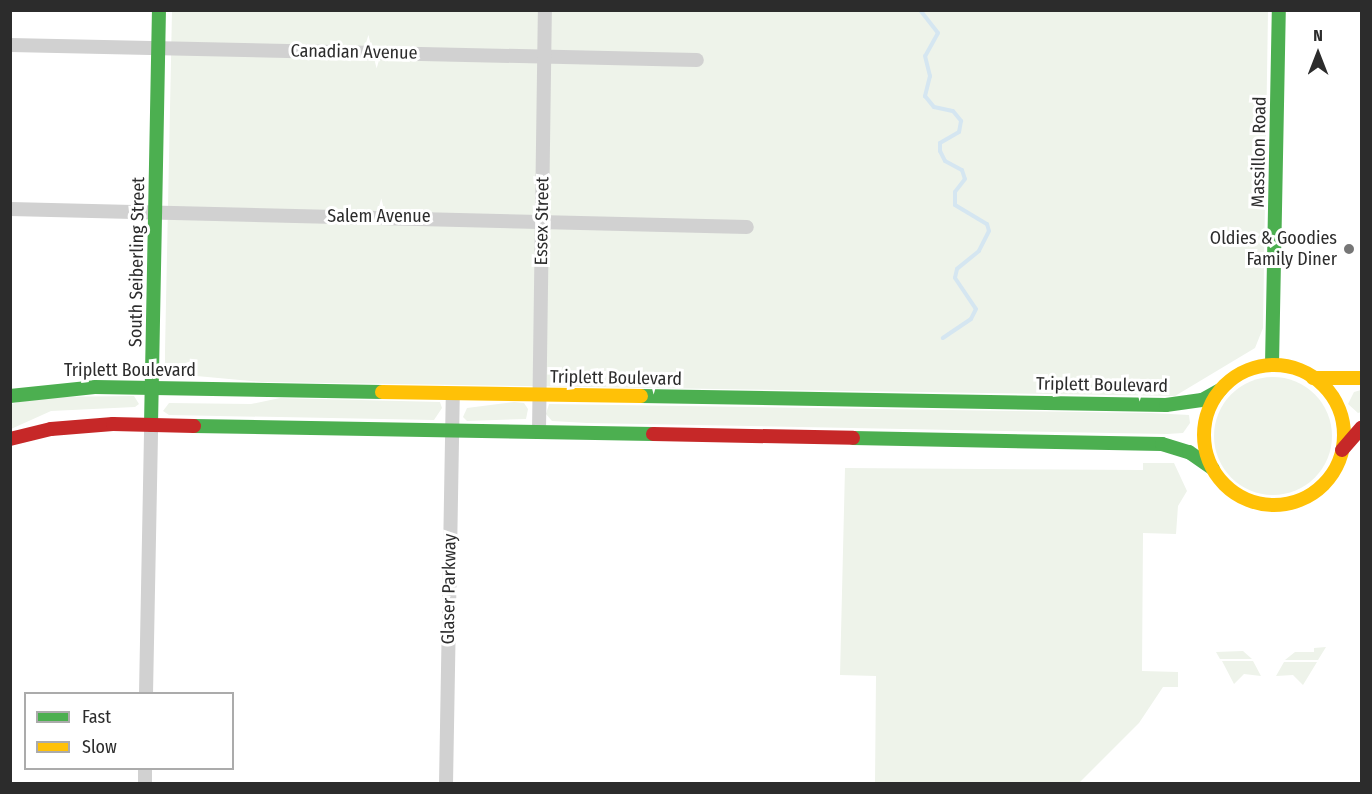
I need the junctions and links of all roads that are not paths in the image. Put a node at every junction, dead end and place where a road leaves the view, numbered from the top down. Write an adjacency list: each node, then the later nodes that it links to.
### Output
1 (159, 10): 5 (main road, South Seiberling Street)
2 (545, 10): 6 (street, Essex Street)
3 (1279, 10): 12 (main road, Massillon Road)
4 (10, 45): 5 (street, Canadian Avenue)
5 (159, 49): 6 (street, Canadian Avenue); 9 (main road, South Seiberling Street)
6 (544, 56): 7 (street, Canadian Avenue); 10 (street, Essex Street)
7 (697, 60)
8 (10, 209): 9 (street, Salem Avenue)
9 (156, 214): 10 (street, Salem Avenue); 15 (main road, South Seiberling Street)
10 (541, 222): 11 (street, Salem Avenue); 19 (street, Essex Street)
11 (747, 227)
12 (1272, 365): 13 (main road); 17 (main road)
13 (1313, 378): 14 (main road); 26 (main road)
14 (1362, 378)
15 (152, 388): 18 (main road, Triplett Boulevard); 20 (main road, Triplett Boulevard); 21 (main road, South Seiberling Street)
16 (10, 389): 20 (street)
17 (1220, 390): 19 (main road, Triplett Boulevard); 27 (main road)
18 (453, 394): 19 (main road, Triplett Boulevard); 23 (street, Glaser Parkway)
19 (539, 395): 24 (street, Essex Street)
20 (11, 396)
21 (151, 425): 23 (main road); 25 (main road); 28 (street, South Seiberling Street)
22 (1362, 427): 26 (main road)
23 (453, 429): 24 (main road); 29 (street, Glaser Parkway)
24 (539, 431): 27 (main road)
25 (10, 439)
26 (1342, 450): 27 (main road)
27 (1213, 469)
28 (146, 692)
29 (446, 783)

